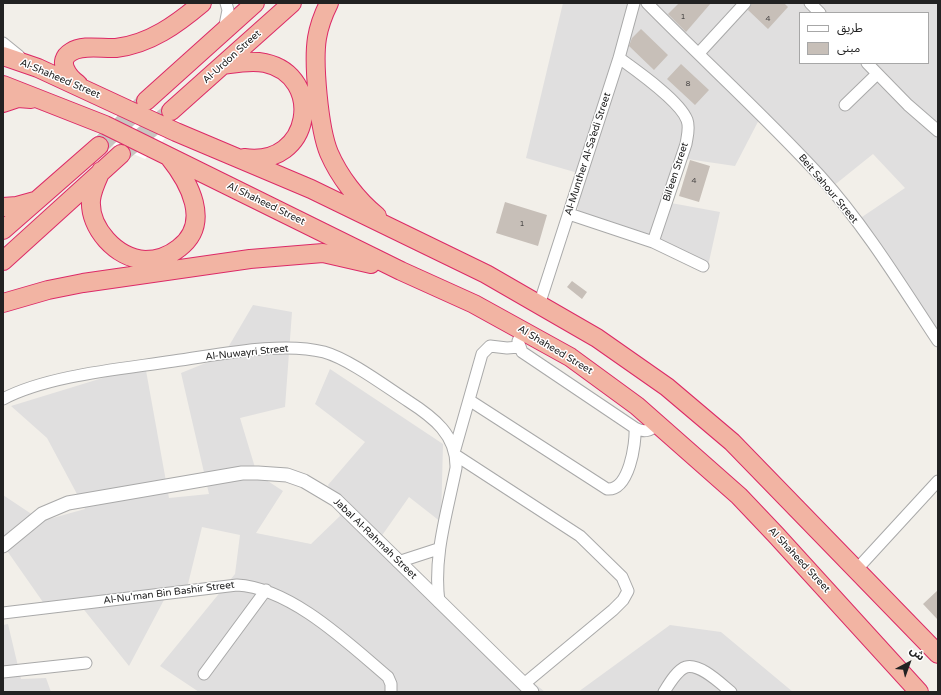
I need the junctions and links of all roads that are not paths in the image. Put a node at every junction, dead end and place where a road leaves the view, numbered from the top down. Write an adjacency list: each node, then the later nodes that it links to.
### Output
1 (202, 3): 21 (highway)
2 (226, 3): 11 (street)
3 (255, 3): 11 (highway)
4 (292, 3): 17 (highway, Al-Urdon Street)
5 (329, 3): 37 (highway)
6 (634, 3): 15 (street, Al-Munther Al-Sa’edi Street)
7 (647, 3): 13 (street, Beit Sahour Street)
8 (744, 3): 13 (street)
9 (810, 3): 10 (street)
10 (819, 12)
11 (224, 31): 22 (highway)
12 (3, 43): 18 (street)
13 (700, 53): 45 (street, Beit Sahour Street)
14 (3, 56): 18 (highway, Al-Shaheed Street)
15 (619, 58): 35 (street, Al-Munther Al-Sa’edi Street); 38 (street, Bil’een Street)
16 (868, 64): 19 (street)
17 (223, 65): 26 (highway, Al-Urdon Street); 29 (highway)
18 (38, 68): 21 (highway, Al-Shaheed Street)
19 (877, 74): 25 (street); 27 (street)
20 (3, 85): 23 (highway)
21 (83, 88): 29 (highway, Al-Shaheed Street)
22 (146, 101)
23 (48, 102): 24 (highway); 31 (highway)
24 (3, 103)
25 (845, 106)
26 (171, 111)
27 (938, 131)
28 (99, 146): 33 (highway)
29 (214, 148): 37 (highway)
30 (121, 154): 32 (highway)
31 (167, 155): 32 (highway); 41 (highway, Al Shaheed Street)
32 (101, 171): 39 (highway)
33 (38, 200): 34 (highway); 36 (highway)
34 (3, 207)
35 (569, 214): 38 (street); 43 (street, Al-Munther Al-Sa’edi Street)
36 (3, 230)
37 (409, 237): 43 (highway)
38 (652, 242): 40 (street)
39 (3, 261)
40 (703, 266)
41 (402, 271): 42 (highway); 44 (highway, Al Shaheed Street)
42 (3, 303)
43 (539, 305): 55 (highway)
44 (521, 338): 47 (street); 48 (highway, Al Shaheed Street); 49 (street)
45 (938, 341)
46 (3, 399): 50 (street, Al-Nuwayri Street)
47 (469, 400): 49 (street); 50 (street)
48 (658, 424): 49 (street); 67 (highway, Al Shaheed Street)
49 (635, 428)
50 (456, 452): 53 (street); 63 (street)
51 (938, 481): 55 (street)
52 (3, 546): 54 (street, Jabal Al-Rahmah Street)
53 (438, 549): 54 (street); 57 (street)
54 (398, 562): 57 (street, Jabal Al-Rahmah Street)
55 (857, 569): 59 (highway)
56 (266, 590): 58 (street, Al-Nu'man Bin Bashir Street); 62 (street); 64 (street, Al-Nu'man Bin Bashir Street)
57 (439, 602): 63 (street, Jabal Al-Rahmah Street)
58 (3, 613)
59 (938, 654)
60 (86, 663): 61 (street)
61 (3, 672)
62 (204, 674)
63 (525, 689)
64 (391, 692)
65 (664, 692): 66 (street)
66 (731, 692)
67 (920, 692)

